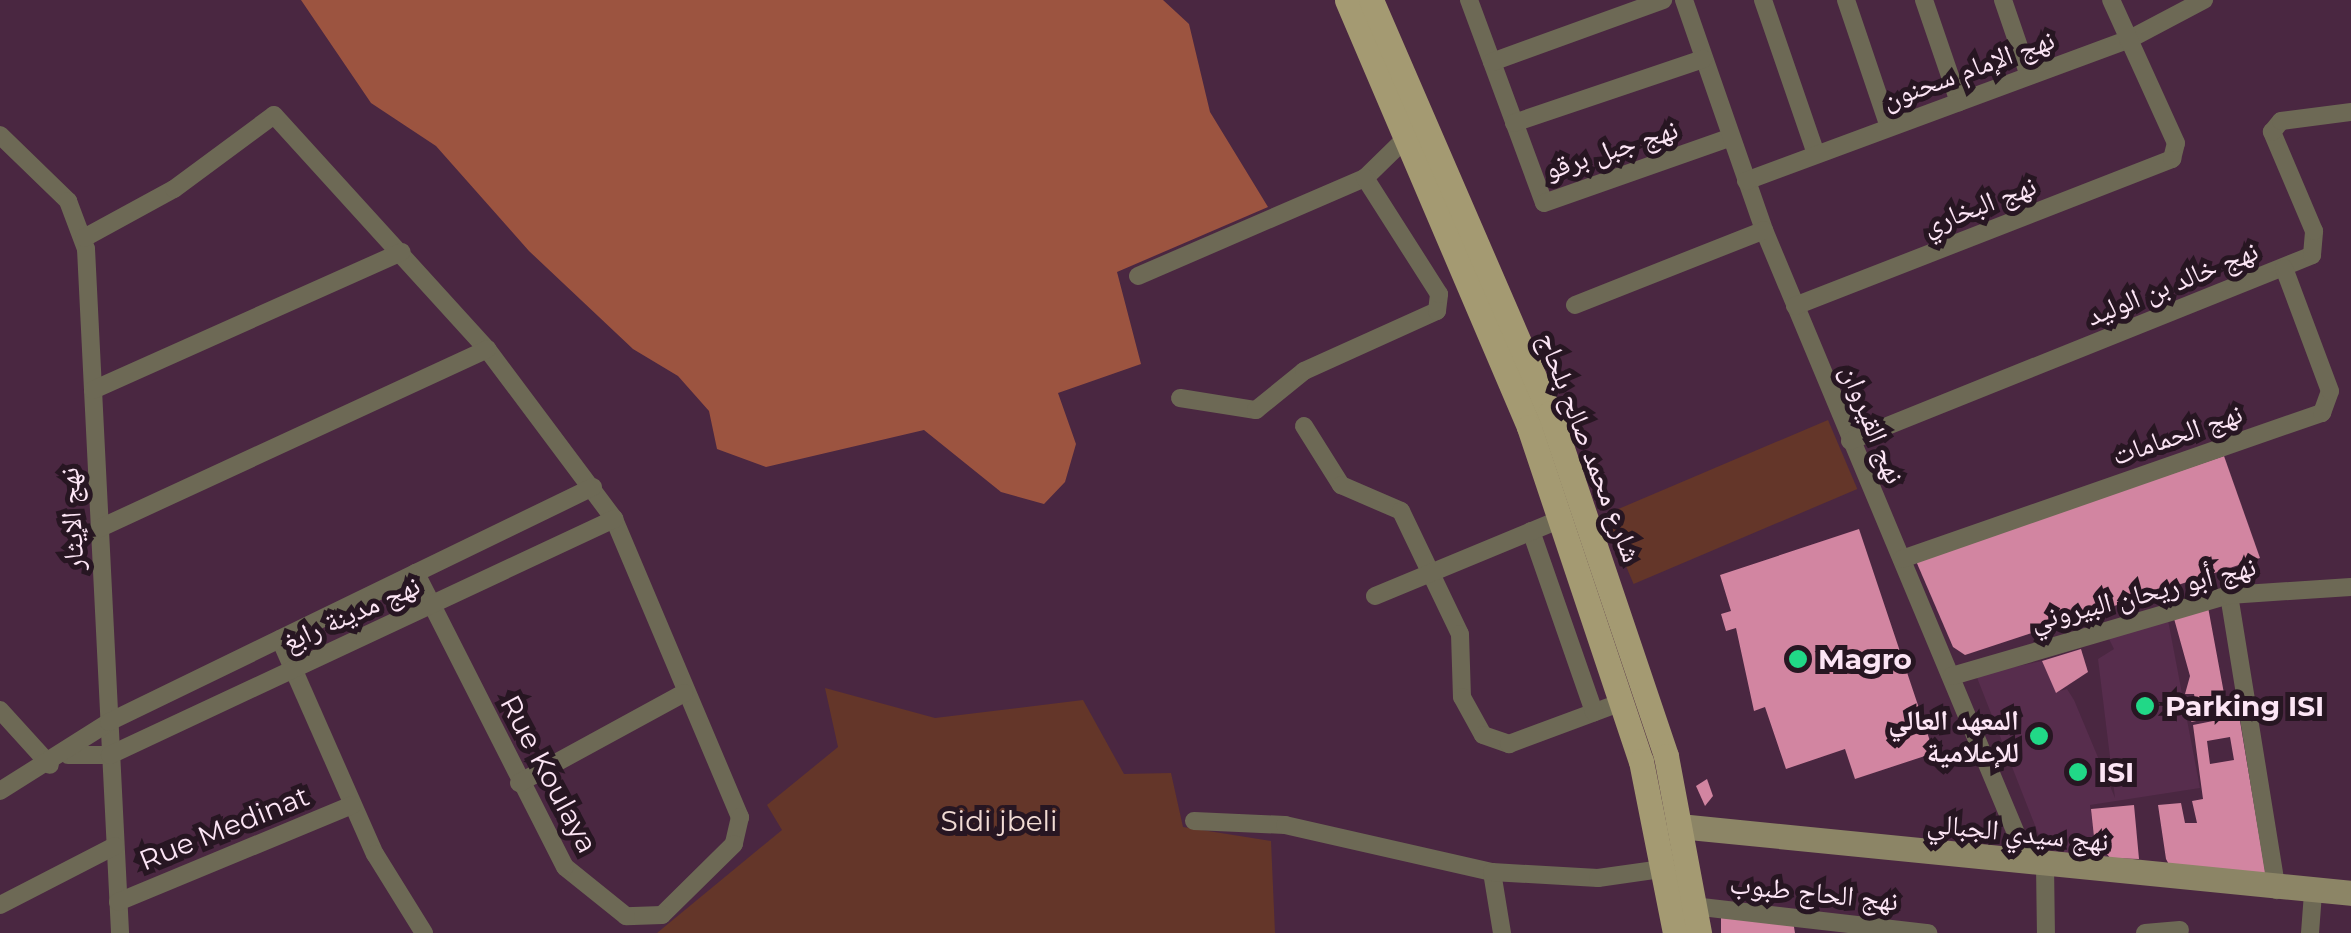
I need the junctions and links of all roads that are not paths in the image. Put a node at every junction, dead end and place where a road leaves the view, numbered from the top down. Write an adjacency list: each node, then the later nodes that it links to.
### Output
1 (1346, 0): 22 (main road, شارع محمد صالح بلحاج)
2 (1371, 0): 41 (main road, شارع محمد صالح بلحاج)
3 (1469, 0): 14 (street, نهج جبل برقو)
4 (1663, 0): 14 (street)
5 (1684, 0): 13 (street, نهج القيروان)
6 (1764, 0): 23 (street)
7 (1846, 0): 19 (street)
8 (1924, 0): 16 (street)
9 (2002, 0): 15 (street)
10 (2111, 0): 12 (street)
11 (2204, 0): 12 (street, نهج الإمام سحنون)
12 (2128, 40): 15 (street, نهج الإمام سحنون); 32 (street, نهج البخاري)
13 (1704, 59): 18 (street); 21 (street, نهج القيروان)
14 (1492, 62): 18 (street, نهج جبل برقو)
15 (2029, 76): 16 (street, نهج الإمام سحنون)
16 (1959, 102): 19 (street, نهج الإمام سحنون)
17 (2351, 112): 29 (street, نهج خالد بن الوليد)
18 (1514, 123): 21 (street, نهج جبل برقو)
19 (1889, 127): 23 (street, نهج الإمام سحنون)
20 (0, 135): 27 (street, نهج الإيثار)
21 (1729, 138): 25 (street, نهج القيروان)
22 (1404, 140): 24 (street); 41 (main road, شارع محمد صالح بلحاج)
23 (1816, 154): 25 (street, نهج الإمام سحنون)
24 (1365, 178): 30 (street); 35 (street)
25 (1746, 181): 26 (street, نهج القيروان)
26 (1764, 230): 31 (street); 32 (street, نهج القيروان)
27 (84, 238): 28 (street, Rue Koulaya); 34 (street, نهج الإيثار)
28 (402, 252): 33 (street, Rue Koulaya); 34 (street)
29 (2284, 268): 37 (street, نهج خالد بن الوليد); 43 (street, نهج الحمامات)
30 (1138, 276)
31 (1575, 305)
32 (1795, 306): 37 (street, نهج القيروان)
33 (487, 349): 38 (street, Rue Koulaya); 40 (street)
34 (93, 390): 40 (street, نهج الإيثار)
35 (1180, 398)
36 (1304, 426): 44 (street)
37 (1850, 441): 43 (street, نهج القيروان)
38 (593, 487): 39 (street, Rue Koulaya); 45 (street, نهج مدينة رابغ)
39 (614, 519): 49 (street, نهج مدينة رابغ); 53 (street, Rue Koulaya)
40 (98, 530): 57 (street, نهج الإيثار)
41 (1573, 530): 42 (street); 54 (main road, شارع محمد صالح بلحاج); 65 (main road, شارع محمد صالح بلحاج)
42 (1531, 532): 44 (street); 56 (street)
43 (1902, 559): 52 (street, نهج القيروان)
44 (1436, 571): 48 (street); 56 (street)
45 (416, 573): 49 (street, Rue Koulaya); 50 (street, نهج مدينة رابغ)
46 (2351, 587): 47 (street, نهج أبو ريحان البيروني)
47 (2229, 595): 52 (street, نهج أبو ريحان البيروني); 70 (street)
48 (1375, 596)
49 (432, 606): 51 (street, نهج مدينة رابغ); 61 (street, Rue Koulaya)
50 (280, 639): 51 (street); 57 (street, نهج مدينة رابغ)
51 (291, 670): 59 (street, نهج مدينة رابغ); 63 (street)
52 (1952, 676): 67 (street, نهج القيروان)
53 (684, 693): 61 (street); 61 (street, Rue Koulaya)
54 (1622, 702): 56 (street); 68 (main road, شارع محمد صالح بلحاج)
55 (0, 710): 60 (street)
56 (1594, 712)
57 (109, 722): 58 (street, نهج مدينة رابغ); 59 (street, نهج الإيثار)
58 (68, 755): 59 (street); 60 (street)
59 (110, 755): 66 (street, نهج الإيثار)
60 (50, 764): 62 (street)
61 (519, 783)
62 (0, 791)
63 (352, 805): 73 (street, Rue Medinat); 79 (street)
64 (1194, 821): 69 (street)
65 (1679, 826): 67 (street, نهج سيدي الجبالي); 75 (main road, شارع محمد صالح بلحاج)
66 (115, 846): 73 (street, نهج الإيثار); 74 (street)
67 (2036, 863): 70 (street, نهج سيدي الجبالي); 84 (street)
68 (1662, 869): 69 (street); 81 (main road, شارع محمد صالح بلحاج)
69 (1492, 872): 80 (street)
70 (2277, 890): 71 (street, نهج سيدي الجبالي)
71 (2312, 893): 72 (street, نهج سيدي الجبالي); 86 (street)
72 (2351, 893)
73 (118, 902): 78 (street, نهج الإيثار)
74 (0, 904)
75 (1693, 906): 76 (street, نهج الحاج طبوب); 82 (main road, شارع محمد صالح بلحاج)
76 (1797, 926): 83 (street, نهج الحاج طبوب)
77 (2180, 930): 85 (street)
78 (120, 933)
79 (424, 933)
80 (1502, 933)
81 (1674, 933)
82 (1699, 933)
83 (1928, 933)
84 (2046, 933)
85 (2145, 933)
86 (2310, 933)

